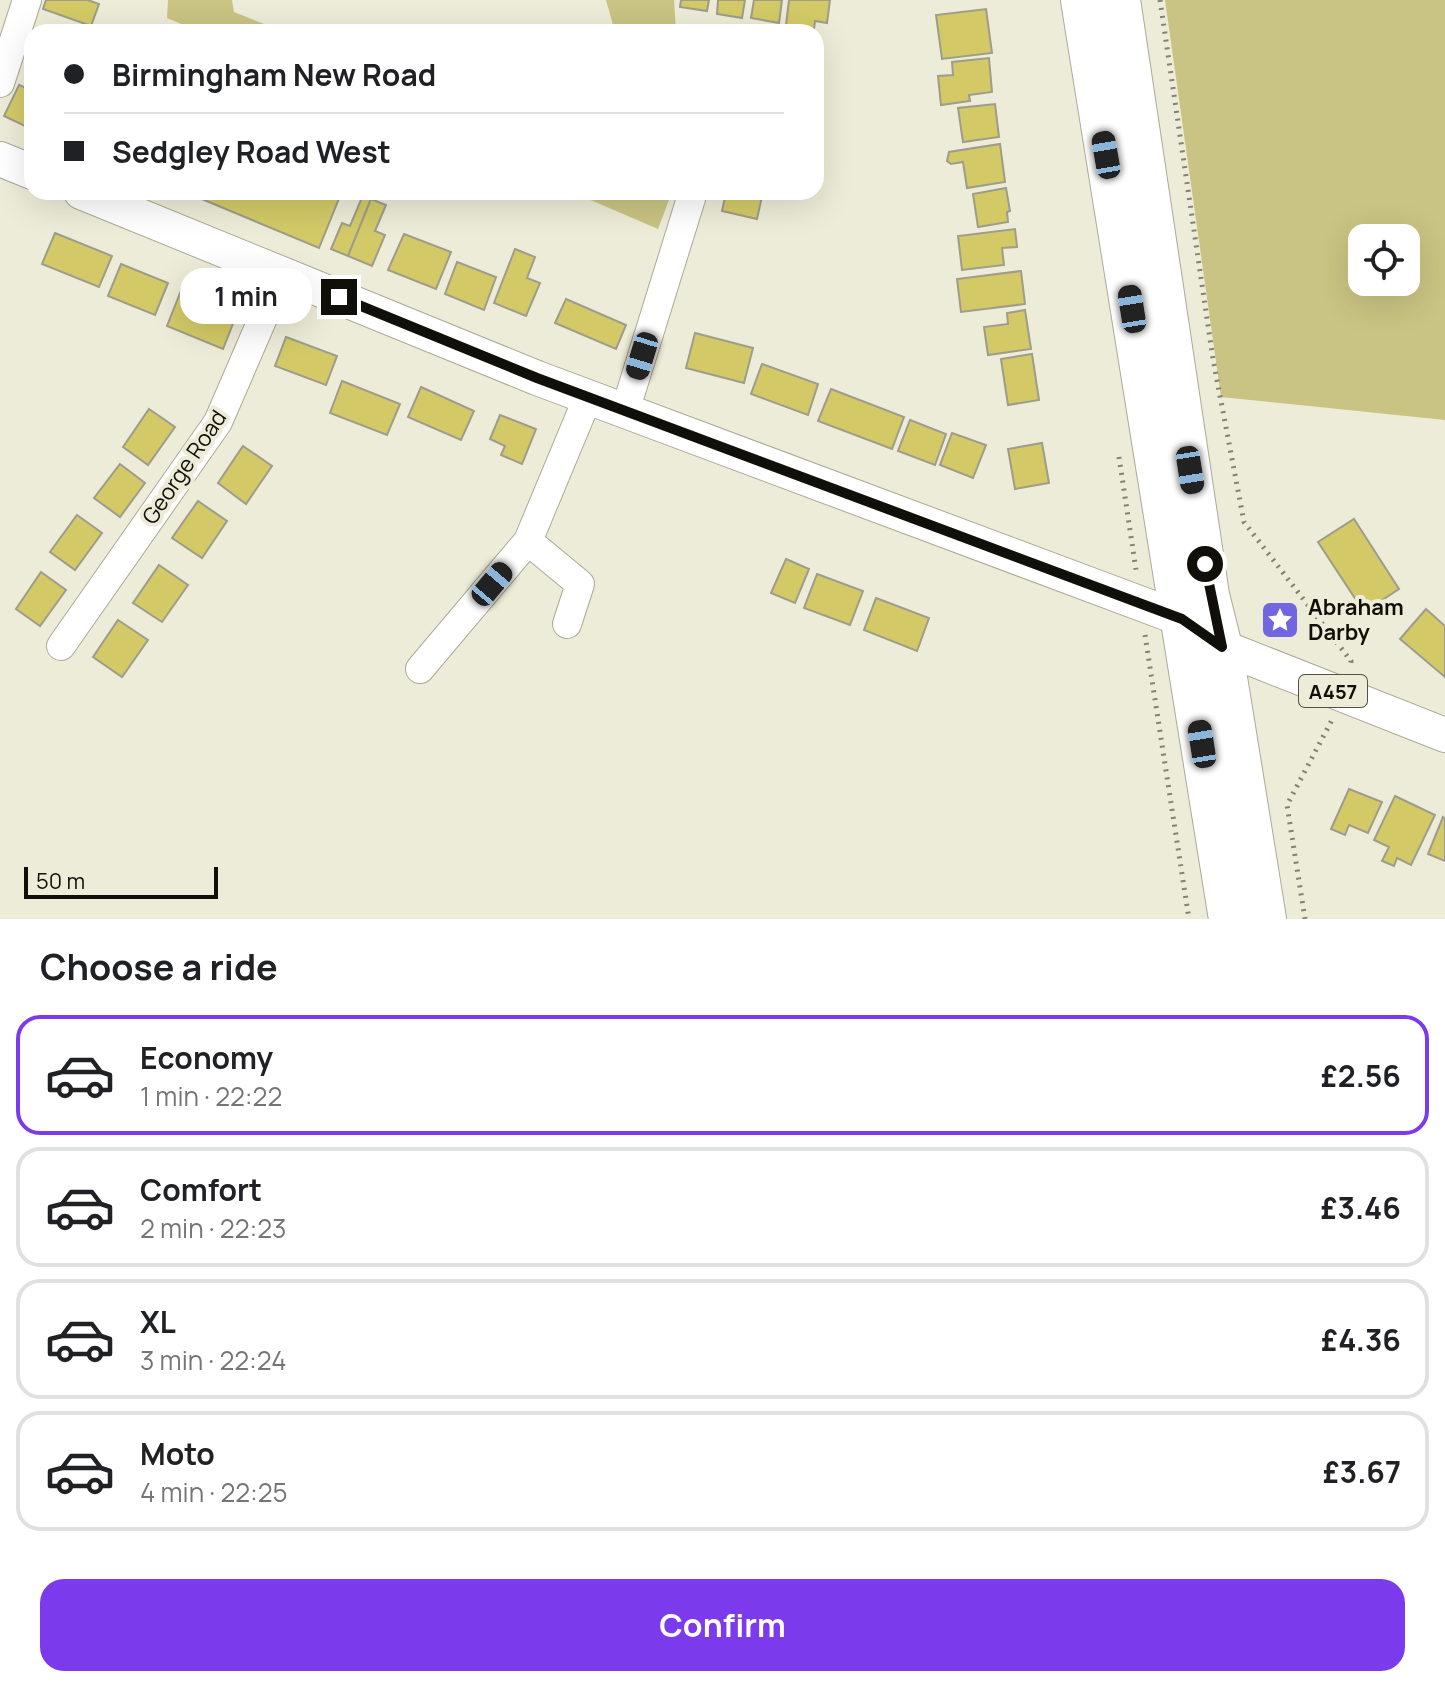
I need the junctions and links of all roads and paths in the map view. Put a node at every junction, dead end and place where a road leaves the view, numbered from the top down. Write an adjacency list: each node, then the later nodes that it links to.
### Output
1 (27, 0): 5 (street)
2 (1081, 0): 14 (highway)
3 (1120, 0): 17 (highway)
4 (1160, 0): 19 (path)
5 (0, 83)
6 (0, 159): 7 (main road)
7 (24, 169)
8 (101, 200): 10 (main road, A457)
9 (691, 200): 12 (street)
10 (282, 274): 11 (main road, A457); 16 (street, George Road)
11 (588, 397): 12 (main road, A457); 13 (street)
12 (625, 411): 14 (main road, A457)
13 (528, 541): 15 (street); 18 (street)
14 (1182, 619): 17 (main road, A457); 21 (highway)
15 (567, 624)
16 (61, 646)
17 (1222, 647): 19 (main road, A457); 22 (highway)
18 (420, 669)
19 (1343, 695): 20 (main road, A457); 23 (path)
20 (1445, 735)
21 (1229, 919)
22 (1266, 919)
23 (1305, 919)

